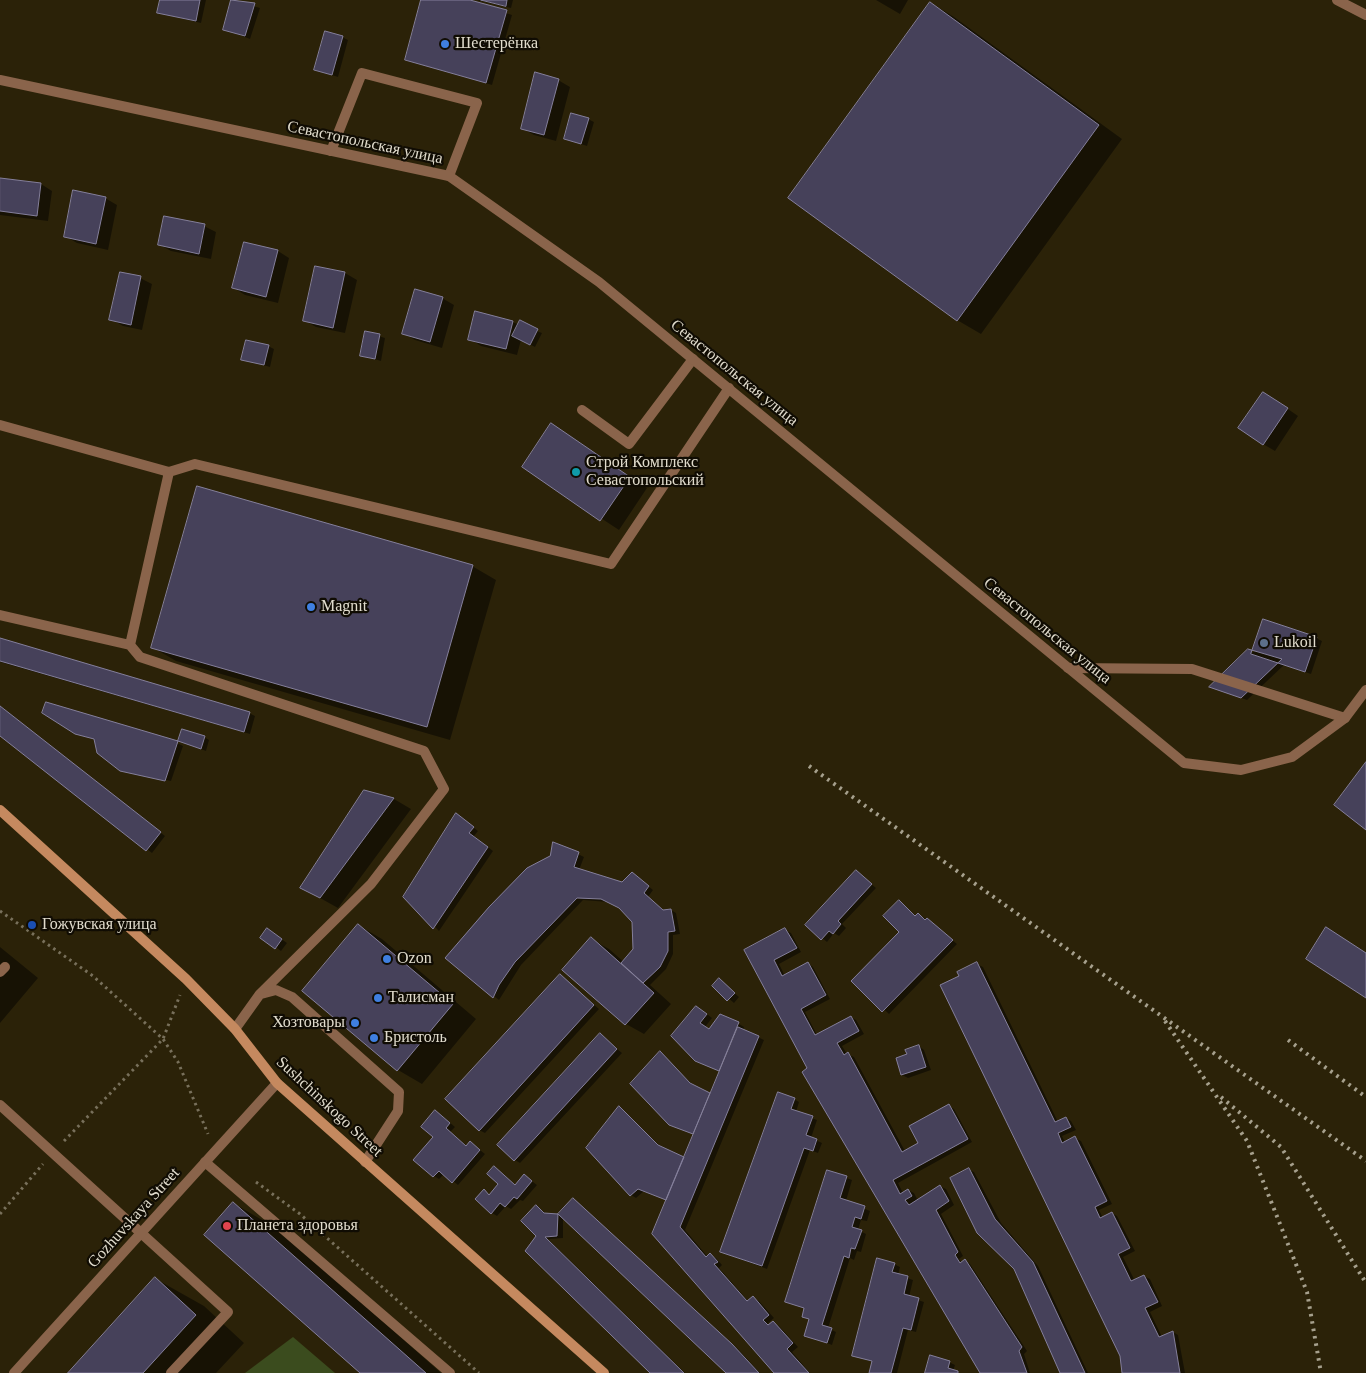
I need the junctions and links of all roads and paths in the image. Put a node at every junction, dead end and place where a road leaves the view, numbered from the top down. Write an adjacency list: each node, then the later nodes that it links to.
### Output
1 (1337, 0): 2 (street)
2 (1366, 15)
3 (0, 80): 4 (street, Севастопольская улица)
4 (331, 151): 5 (street, Севастопольская улица); 5 (street)
5 (449, 176): 6 (street, Севастопольская улица)
6 (693, 359): 7 (street, Севастопольская улица); 8 (street)
7 (729, 388): 10 (street); 13 (street, Севастопольская улица)
8 (582, 410)
9 (0, 425): 10 (street)
10 (169, 472): 12 (street)
11 (0, 615): 12 (street)
12 (130, 645): 19 (street)
13 (1068, 668): 15 (street); 15 (street, Севастопольская улица)
14 (1366, 690): 15 (street, Севастопольская улица)
15 (1345, 718)
16 (0, 810): 18 (street, Sushchinskogo Street)
17 (0, 911): 21 (path)
18 (186, 978): 20 (street, Sushchinskogo Street); 21 (path)
19 (260, 994): 20 (street); 27 (street)
20 (235, 1029): 22 (street, Sushchinskogo Street)
21 (163, 1039): 24 (path); 25 (path)
22 (277, 1083): 24 (street, Gozhuvskaya Street); 27 (street, Sushchinskogo Street)
23 (0, 1105): 25 (street)
24 (215, 1150): 26 (street, Gozhuvskaya Street)
25 (52, 1154): 29 (path); 30 (street)
26 (205, 1162): 30 (street, Gozhuvskaya Street); 33 (street)
27 (366, 1162): 35 (street, Sushchinskogo Street)
28 (250, 1177): 34 (path)
29 (0, 1214)
30 (142, 1232): 31 (street, Gozhuvskaya Street); 32 (street)
31 (14, 1373)
32 (172, 1373)
33 (450, 1373)
34 (479, 1373)
35 (604, 1373)

